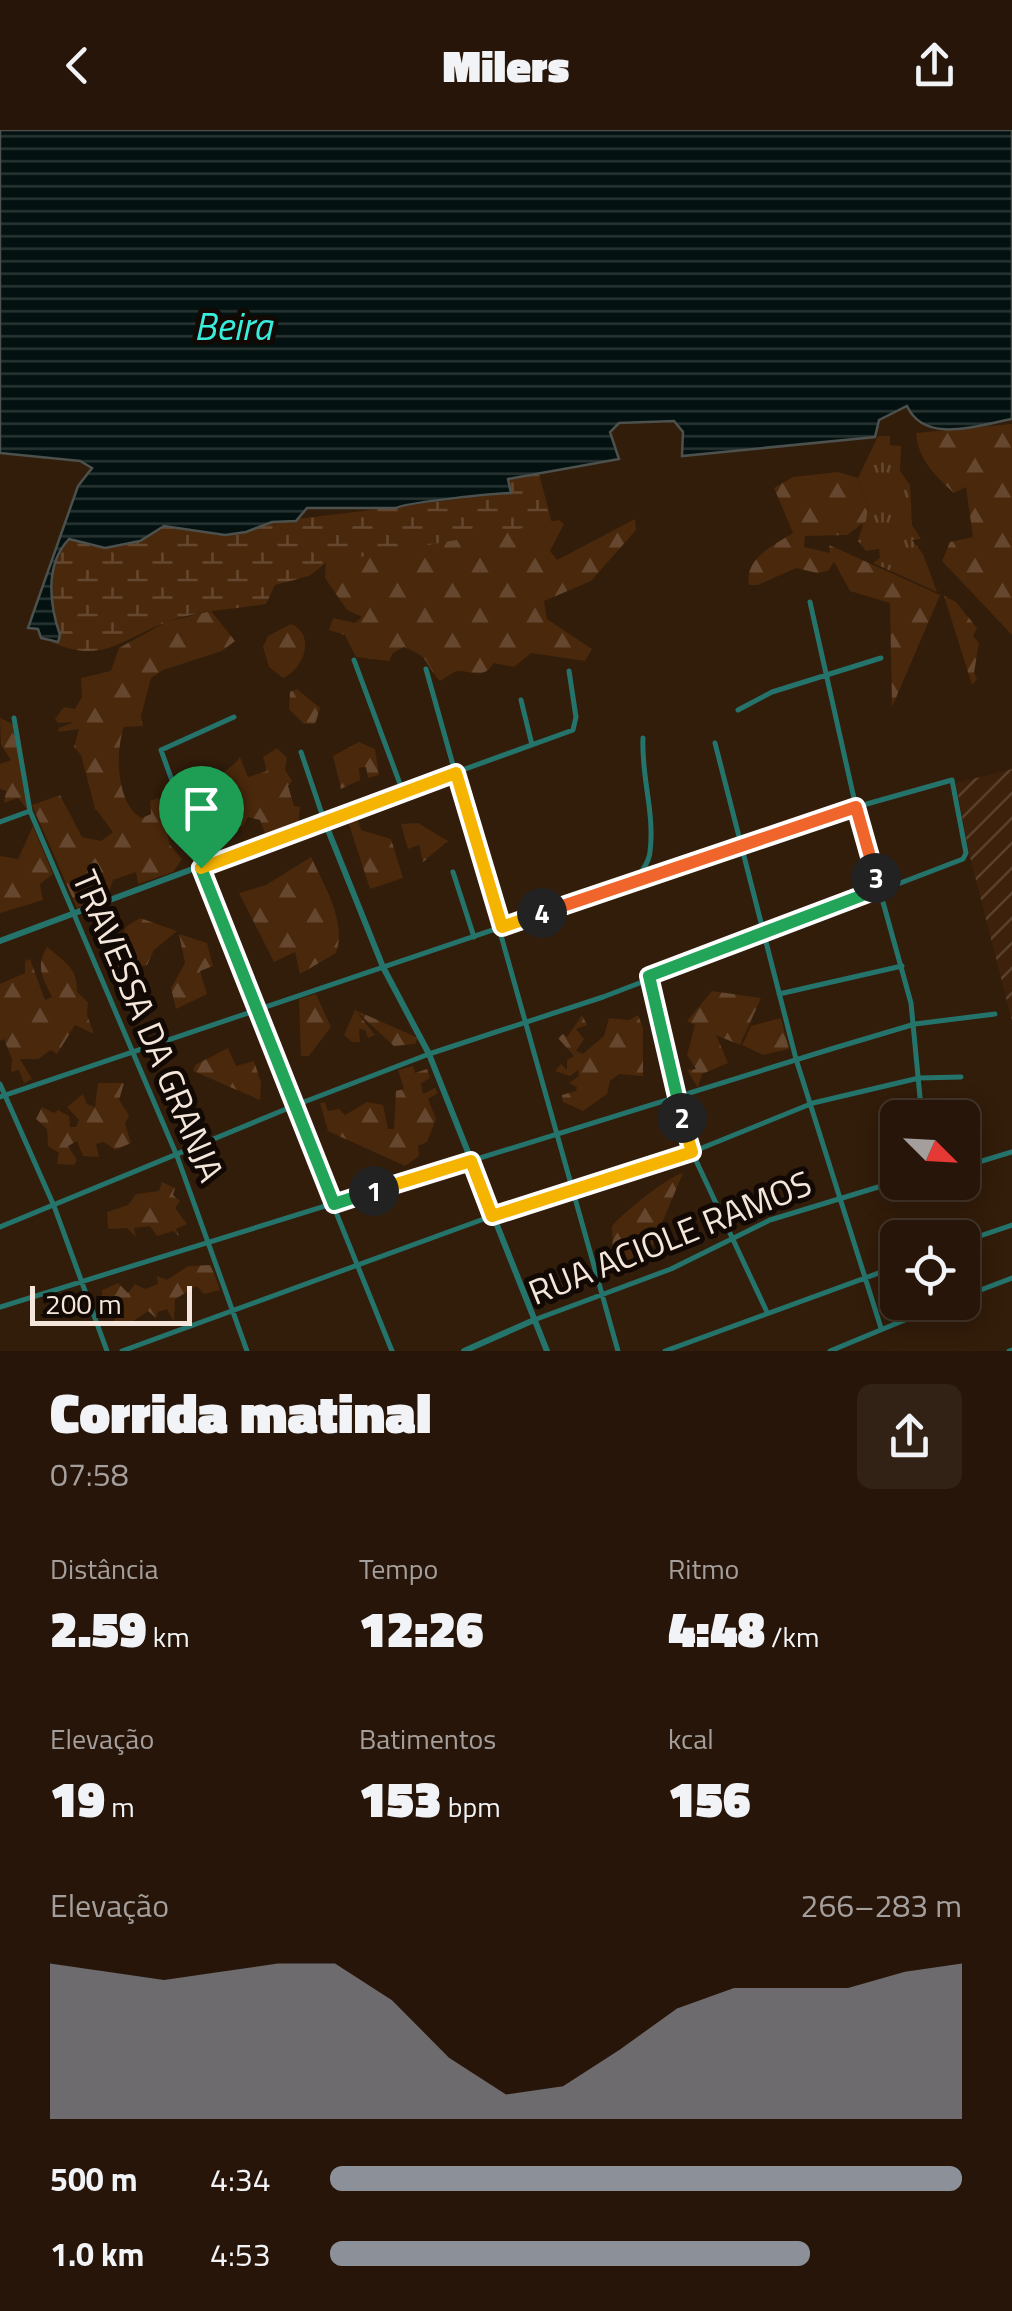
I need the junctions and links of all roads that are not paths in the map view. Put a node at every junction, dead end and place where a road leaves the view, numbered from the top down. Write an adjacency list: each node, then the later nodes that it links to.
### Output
1 (810, 602): 6 (street)
2 (881, 658): 6 (street)
3 (354, 660): 16 (street)
4 (426, 669): 15 (street)
5 (569, 671): 13 (street)
6 (826, 676): 8 (street); 17 (street)
7 (520, 700): 13 (street)
8 (738, 710)
9 (234, 717): 22 (street)
10 (14, 718): 18 (street, TRAVESSA DA GRANJA)
11 (643, 738): 24 (street)
12 (715, 742): 21 (street)
13 (532, 745): 15 (street)
14 (301, 752): 19 (street)
15 (456, 773): 16 (street); 27 (street)
16 (402, 792): 19 (street)
17 (856, 807): 21 (street); 25 (street); 25 (street)
18 (30, 810): 20 (street); 26 (street, TRAVESSA DA GRANJA)
19 (324, 820): 22 (street); 31 (street)
20 (0, 822)
21 (738, 846): 24 (street); 28 (street)
22 (201, 868): 26 (street); 35 (street)
23 (452, 872): 29 (street)
24 (637, 881): 27 (street)
25 (879, 889): 28 (street); 32 (street)
26 (74, 913): 30 (street); 39 (street, TRAVESSA DA GRANJA)
27 (502, 927): 29 (street); 37 (street)
28 (762, 934): 33 (street); 34 (street)
29 (474, 937): 31 (street)
30 (0, 941)
31 (383, 966): 35 (street); 40 (street)
32 (902, 966): 34 (street); 38 (street)
33 (649, 976): 37 (street); 46 (street)
34 (778, 994): 41 (street)
35 (254, 1010): 39 (street); 49 (street)
36 (996, 1014): 38 (street)
37 (525, 1023): 40 (street); 50 (street)
38 (915, 1024): 41 (street); 43 (street)
39 (130, 1051): 45 (street); 53 (street, TRAVESSA DA GRANJA)
40 (428, 1054): 49 (street); 54 (street)
41 (796, 1059): 46 (street); 48 (street)
42 (961, 1077): 43 (street)
43 (918, 1078): 47 (street); 48 (street)
44 (0, 1084): 45 (street)
45 (2, 1096): 60 (street)
46 (676, 1098): 50 (street); 51 (street)
47 (920, 1100)
48 (813, 1103): 51 (street); 58 (street)
49 (296, 1105): 53 (street); 59 (street)
50 (557, 1136): 54 (street); 57 (street)
51 (692, 1152): 57 (street); 65 (street)
52 (1012, 1152): 55 (street)
53 (178, 1156): 60 (street); 66 (street, TRAVESSA DA GRANJA)
54 (471, 1161): 59 (street); 61 (street)
55 (980, 1161)
56 (880, 1186): 58 (street, RUA ACIOLE RAMOS)
57 (570, 1188): 61 (street); 73 (street)
58 (838, 1197): 65 (street, RUA ACIOLE RAMOS); 70 (street)
59 (334, 1204): 66 (street); 67 (street)
60 (54, 1206): 63 (street); 71 (street)
61 (492, 1216): 67 (street); 77 (street)
62 (1012, 1225): 64 (street)
63 (0, 1227)
64 (980, 1236)
65 (730, 1239): 73 (street, RUA ACIOLE RAMOS); 76 (street)
66 (209, 1243): 71 (street); 75 (street, TRAVESSA DA GRANJA)
67 (357, 1264): 75 (street); 83 (street)
68 (880, 1273): 70 (street)
69 (1012, 1278): 72 (street)
70 (863, 1279): 76 (street); 79 (street)
71 (81, 1282): 74 (street); 80 (street)
72 (980, 1290)
73 (601, 1297): 77 (street, RUA ACIOLE RAMOS); 86 (street)
74 (0, 1307)
75 (232, 1310): 81 (street); 82 (street, TRAVESSA DA GRANJA)
76 (766, 1310): 87 (street)
77 (534, 1320): 84 (street, RUA ACIOLE RAMOS); 85 (street)
78 (902, 1320): 79 (street)
79 (882, 1328): 88 (street)
80 (107, 1351)
81 (122, 1351)
82 (247, 1351)
83 (392, 1351)
84 (464, 1351)
85 (546, 1351)
86 (618, 1351)
87 (665, 1351)
88 (830, 1351)

